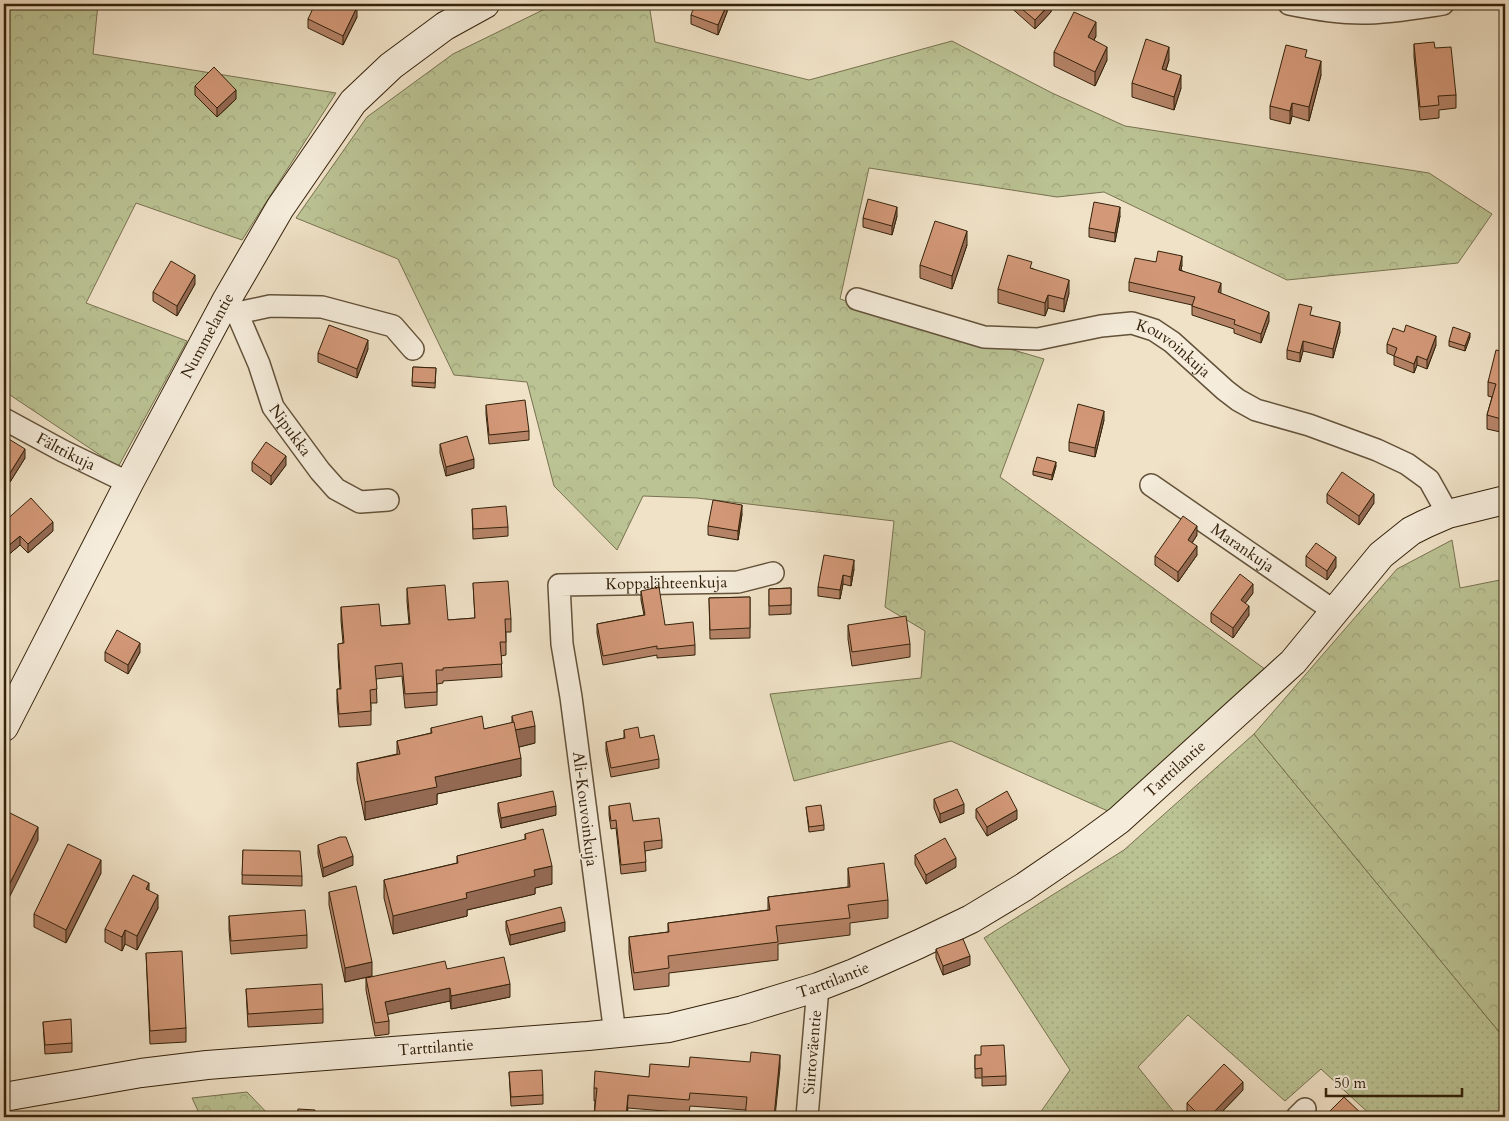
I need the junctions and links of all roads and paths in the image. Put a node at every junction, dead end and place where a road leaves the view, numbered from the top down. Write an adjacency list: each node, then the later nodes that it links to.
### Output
1 (485, 4): 5 (street, Nummelantie)
2 (1289, 4): 3 (street)
3 (1443, 4)
4 (857, 299): 12 (street, Kouvoinkuja)
5 (232, 307): 6 (street); 8 (street, Nummelantie); 10 (street, Nipukka)
6 (413, 349)
7 (4, 419): 8 (street, Fälttikuja)
8 (130, 483): 16 (street, Nummelantie)
9 (1151, 485): 15 (street, Marankuja)
10 (388, 500)
11 (1505, 500): 12 (street, Tarttilantie)
12 (1448, 514): 15 (street, Tarttilantie)
13 (772, 573): 14 (street, Koppalähteenkuja)
14 (559, 585): 18 (street, Ali-Kouvoinkuja)
15 (1334, 611): 17 (street, Tarttilantie)
16 (4, 727)
17 (818, 987): 18 (street, Tarttilantie); 20 (street, Siirtoväentie)
18 (615, 1034): 19 (street, Tarttilantie)
19 (4, 1097)
20 (806, 1117)

